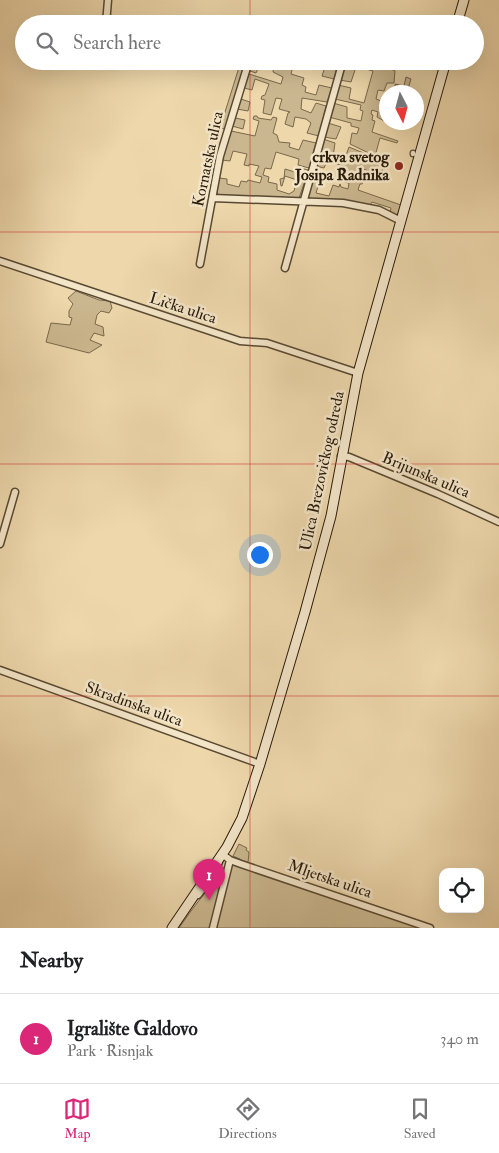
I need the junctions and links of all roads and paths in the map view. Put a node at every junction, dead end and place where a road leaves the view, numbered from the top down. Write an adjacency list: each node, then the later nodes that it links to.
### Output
1 (108, 0): 3 (street)
2 (464, 0): 4 (main road)
3 (107, 15)
4 (460, 15)
5 (246, 70): 8 (street, Kornatska ulica)
6 (340, 70): 9 (street)
7 (443, 70): 10 (main road, Ulica Brezovičkog odreda)
8 (213, 198): 9 (street); 12 (street, Kornatska ulica)
9 (303, 202): 10 (street); 13 (street)
10 (401, 221): 14 (main road, Ulica Brezovičkog odreda)
11 (0, 261): 14 (street, Lička ulica)
12 (200, 264)
13 (285, 268)
14 (358, 373): 15 (main road, Ulica Brezovičkog odreda)
15 (342, 456): 17 (street, Brijunska ulica); 20 (main road, Ulica Brezovičkog odreda)
16 (15, 492): 18 (street)
17 (499, 522)
18 (0, 544)
19 (0, 670): 20 (street, Skradinska ulica)
20 (260, 764): 21 (main road, Ulica Brezovičkog odreda)
21 (221, 856): 22 (street, Mljetska ulica); 23 (main road, Ulica Brezovičkog odreda)
22 (230, 860): 24 (street); 25 (street, Mljetska ulica)
23 (172, 928)
24 (213, 928)
25 (430, 928)

